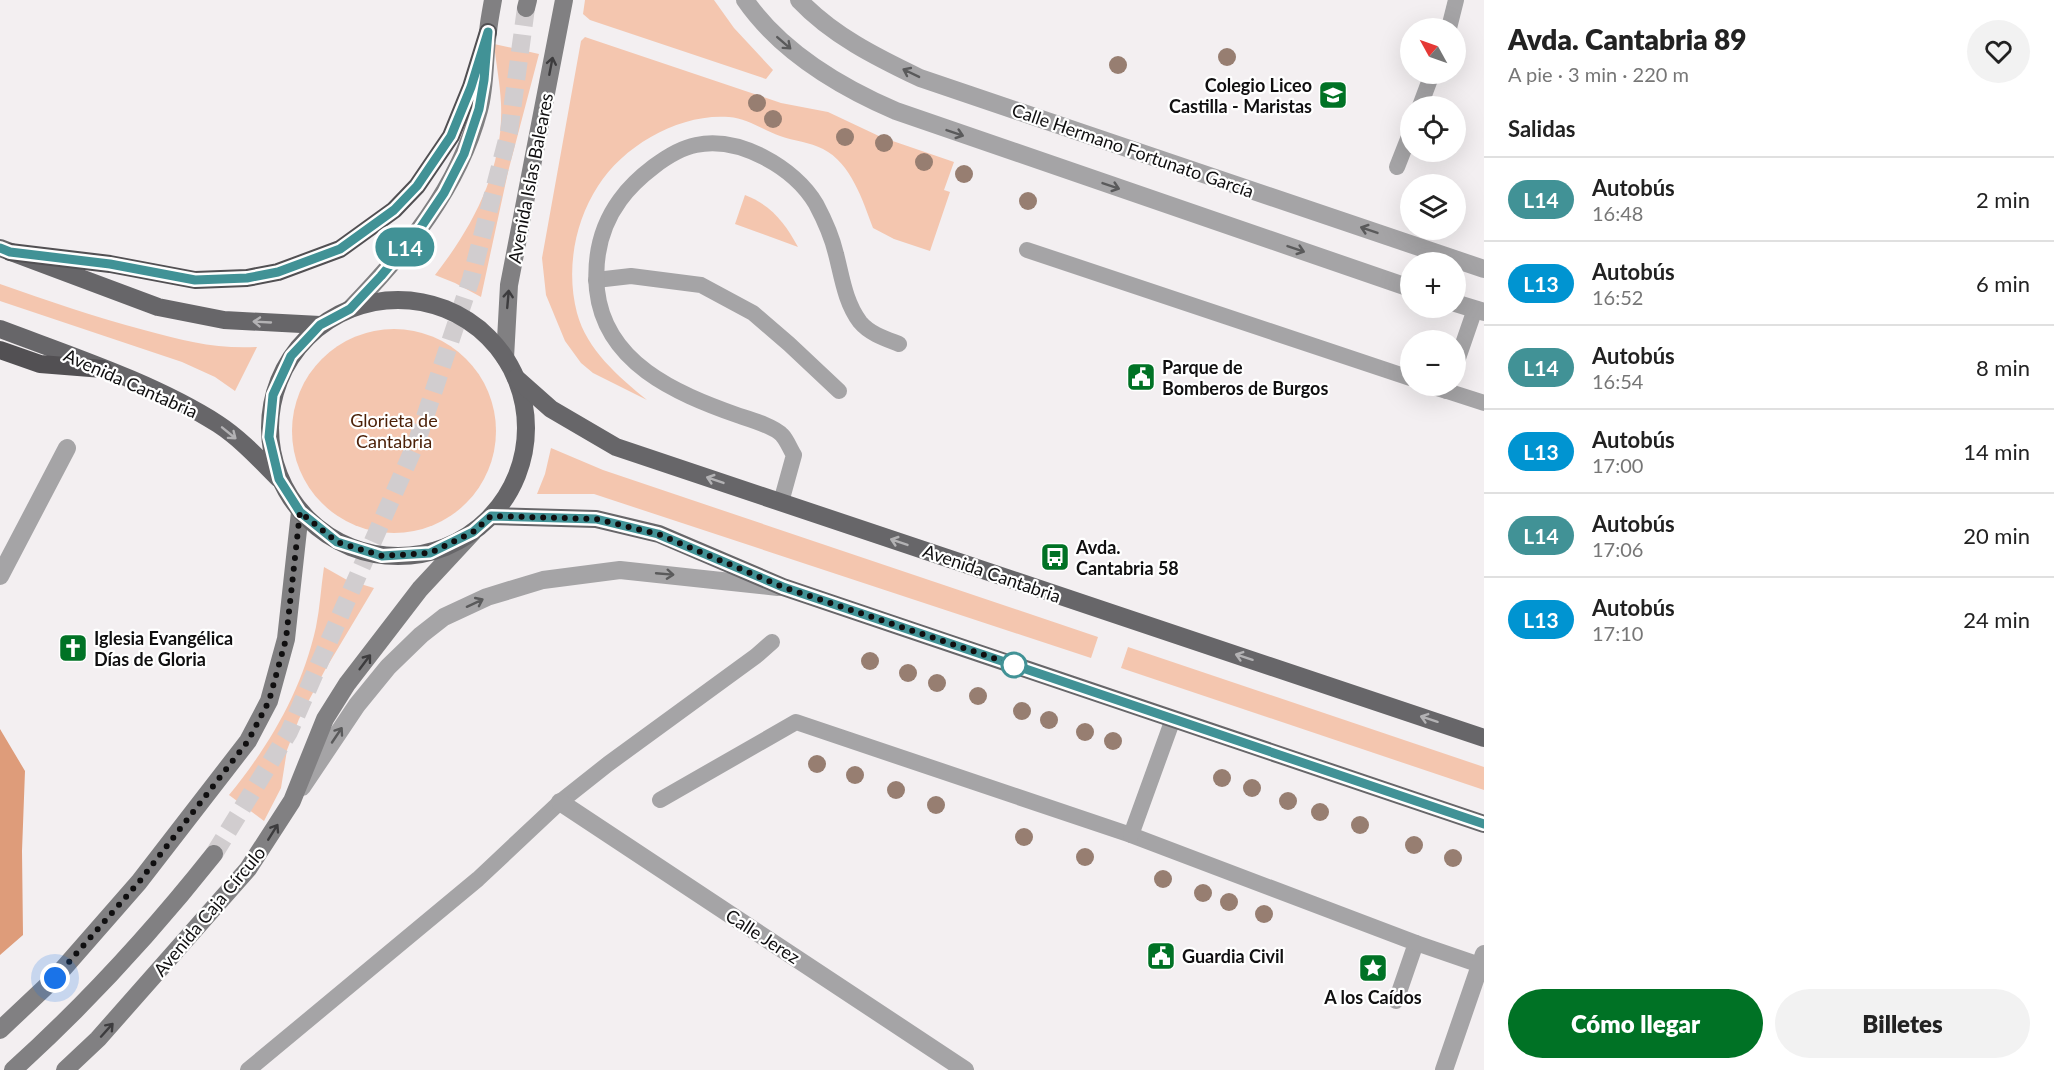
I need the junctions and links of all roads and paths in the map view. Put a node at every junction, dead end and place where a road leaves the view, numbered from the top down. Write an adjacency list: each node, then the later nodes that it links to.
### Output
1 (493, 0): 7 (main road)
2 (564, 0): 22 (main road, Avenida Islas Baleares, one-way to 2)
3 (745, 0): 14 (street, one-way to 14)
4 (799, 0): 12 (street, Calle Hermano Fortunato García, one-way to 4)
5 (1456, 0): 6 (lane)
6 (1452, 18)
7 (488, 32): 10 (highway); 15 (main road)
8 (1400, 159): 9 (lane)
9 (1397, 167)
10 (5, 250): 17 (main road, one-way to 10)
11 (1027, 250): 24 (lane)
12 (1484, 269)
13 (596, 280): 20 (lane); 26 (lane); 31 (lane)
14 (1400, 285)
15 (350, 309): 17 (main road); 22 (main road)
16 (1479, 311): 19 (lane)
17 (320, 325): 30 (main road)
18 (0, 328): 23 (main road, Avenida Cantabria)
19 (1466, 341)
20 (899, 344)
21 (0, 350): 23 (highway)
22 (505, 358): 25 (main road)
23 (103, 369): 30 (main road, Avenida Cantabria, one-way to 30)
24 (1400, 375)
25 (516, 378): 31 (main road, Avenida Cantabria, one-way to 25); 33 (main road)
26 (839, 391)
27 (1466, 396): 28 (lane)
28 (1484, 403)
29 (67, 448): 35 (street)
30 (279, 479): 32 (main road)
31 (781, 502): 39 (main road, Avenida Cantabria, one-way to 31)
32 (300, 512): 34 (main road); 49 (main road)
33 (491, 516): 34 (main road); 36 (main road)
34 (473, 532): 40 (main road, Avenida Caja Círculo, one-way to 34)
35 (0, 576)
36 (783, 587): 38 (main road); 40 (street, one-way to 36)
37 (772, 642): 42 (lane)
38 (1173, 719): 43 (main road); 44 (lane)
39 (1484, 738)
40 (292, 801): 51 (main road, Avenida Caja Círculo, one-way to 40)
41 (660, 801): 44 (lane)
42 (560, 802): 52 (lane); 53 (street, Calle Jerez)
43 (1484, 824)
44 (1131, 835): 46 (lane)
45 (214, 854): 50 (main road, Avenida Caja Círculo)
46 (1416, 943): 47 (lane); 48 (lane)
47 (1482, 960): 54 (street)
48 (1396, 1001)
49 (0, 1030)
50 (13, 1070)
51 (64, 1070)
52 (248, 1070)
53 (965, 1070)
54 (1444, 1070)

